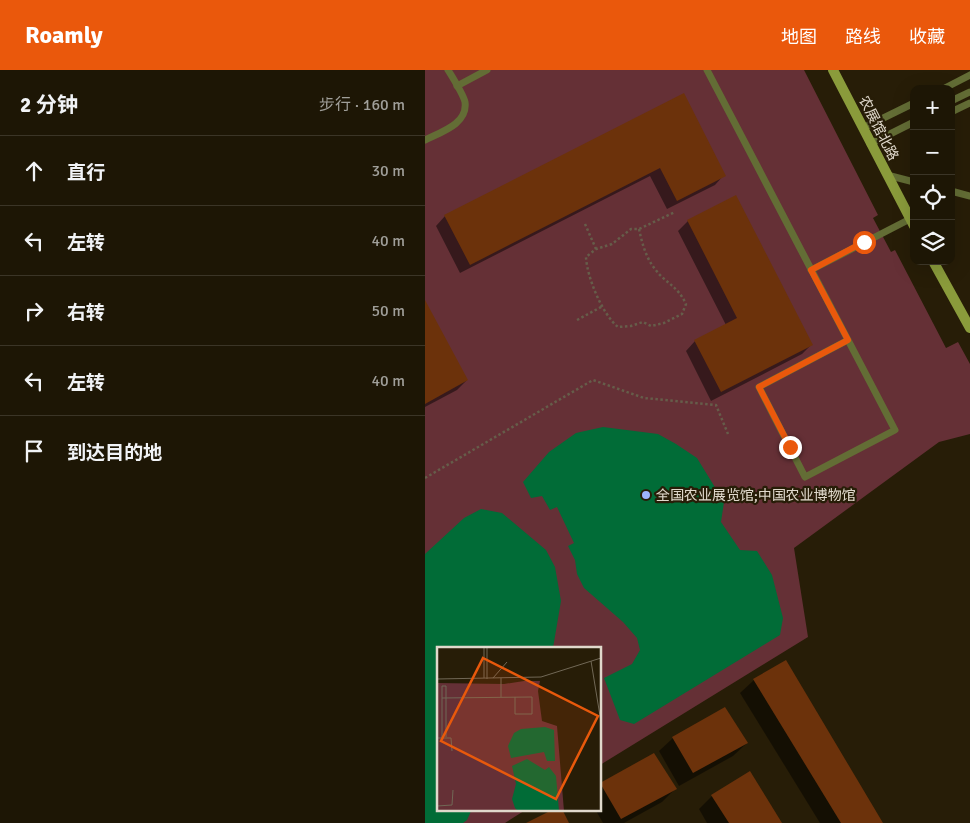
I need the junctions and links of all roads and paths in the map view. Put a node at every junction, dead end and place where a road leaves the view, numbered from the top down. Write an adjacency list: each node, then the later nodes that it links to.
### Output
1 (448, 70): 7 (lane)
2 (487, 70): 7 (lane)
3 (707, 70): 28 (lane)
4 (833, 70): 14 (street, 农展馆北路)
5 (970, 75): 6 (lane)
6 (951, 85)
7 (457, 86): 15 (lane)
8 (970, 92): 9 (lane)
9 (955, 99)
10 (970, 103): 12 (lane)
11 (910, 105): 14 (lane)
12 (955, 110)
13 (910, 124): 16 (lane)
14 (863, 128): 16 (street, 农展馆北路)
15 (425, 140)
16 (871, 144): 17 (street, 农展馆北路)
17 (887, 175): 18 (lane); 22 (street, 农展馆北路)
18 (910, 181)
19 (955, 192): 20 (lane)
20 (970, 196)
21 (675, 212): 25 (path)
22 (911, 220)
23 (910, 223): 28 (lane)
24 (585, 224): 26 (path)
25 (639, 229): 26 (path); 29 (path)
26 (595, 249): 29 (path)
27 (935, 265): 31 (street)
28 (811, 270): 32 (lane)
29 (603, 306): 30 (path)
30 (577, 320)
31 (970, 328)
32 (848, 340): 32 (lane)
33 (728, 434): 34 (path)
34 (425, 478)

